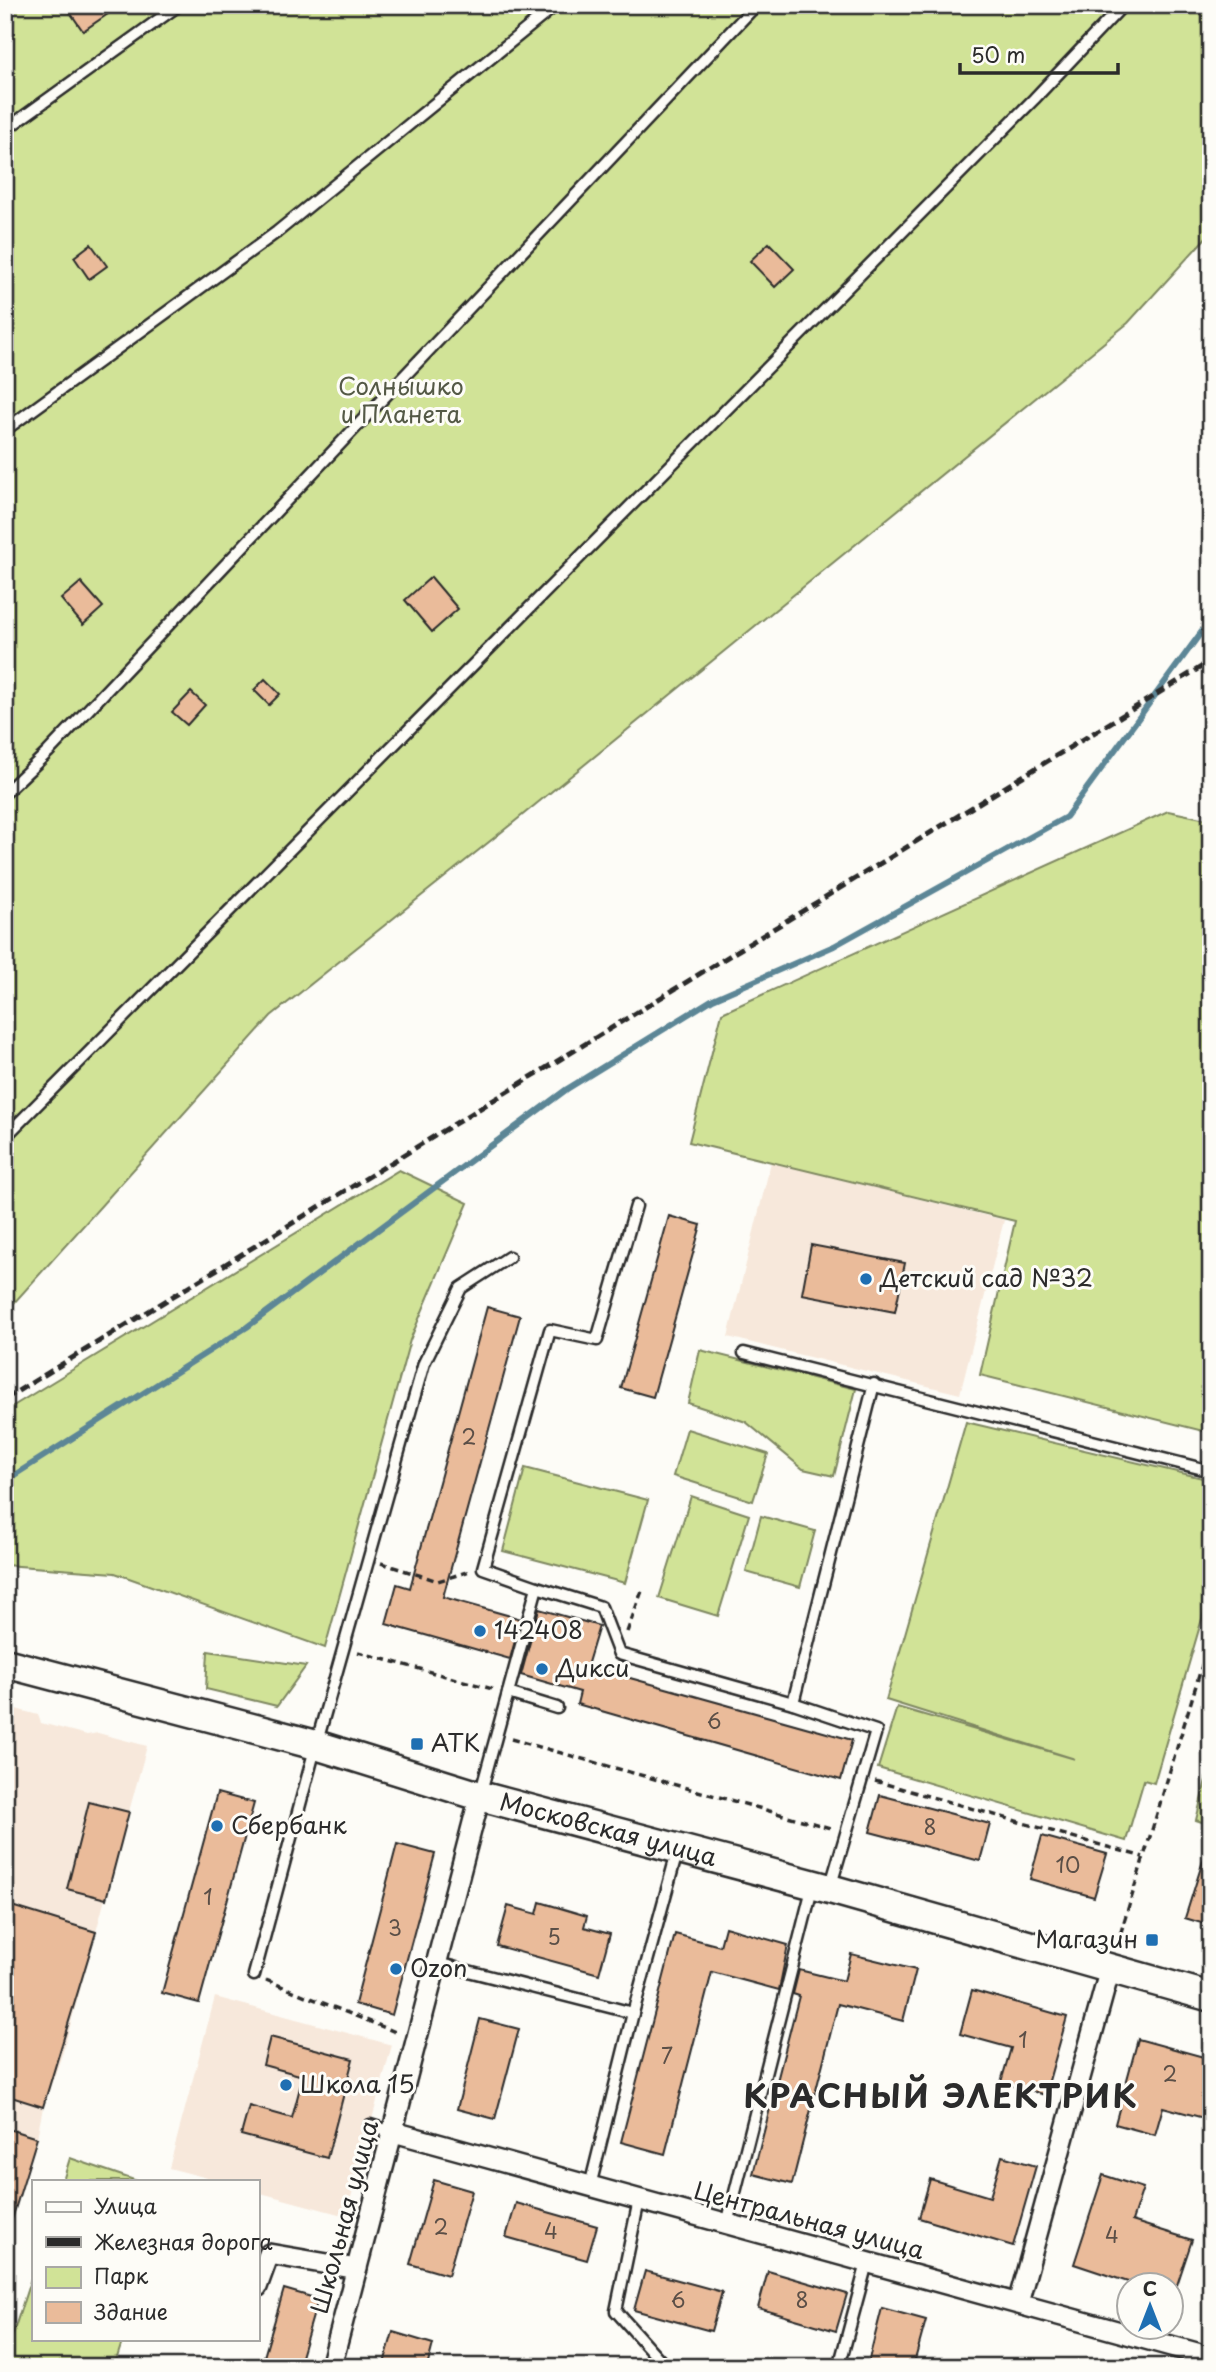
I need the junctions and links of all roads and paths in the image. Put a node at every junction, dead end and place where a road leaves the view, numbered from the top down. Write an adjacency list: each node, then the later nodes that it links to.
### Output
1 (179, 5): 5 (lane)
2 (556, 5): 6 (lane)
3 (756, 5): 7 (lane)
4 (1123, 5): 8 (lane)
5 (5, 130)
6 (5, 430)
7 (5, 793)
8 (5, 1137)
9 (636, 1206): 15 (lane)
10 (509, 1257): 14 (lane)
11 (744, 1353): 12 (lane)
12 (874, 1384): 13 (lane); 23 (lane)
13 (1211, 1471)
14 (369, 1559): 15 (path); 19 (lane)
15 (483, 1568): 16 (lane)
16 (537, 1587): 20 (lane); 22 (lane)
17 (643, 1588): 20 (path)
18 (1211, 1636): 31 (path)
19 (343, 1648): 22 (path); 26 (lane)
20 (619, 1654): 23 (lane)
21 (5, 1663): 26 (street, Московская улица)
22 (508, 1693): 24 (lane); 25 (lane)
23 (793, 1703): 27 (lane)
24 (557, 1708)
25 (496, 1735): 28 (lane); 29 (path)
26 (316, 1745): 28 (street, Московская улица); 35 (lane)
27 (862, 1777): 29 (lane); 31 (path)
28 (480, 1796): 30 (street, Московская улица); 33 (street, Школьная улица)
29 (846, 1832): 32 (lane)
30 (678, 1849): 32 (street, Московская улица); 37 (lane)
31 (1144, 1858): 34 (path)
32 (821, 1887): 34 (street, Московская улица); 43 (lane)
33 (437, 1963): 37 (lane); 38 (street, Школьная улица)
34 (1110, 1969): 36 (street, Московская улица); 47 (street)
35 (254, 1975): 38 (path)
36 (1211, 1997)
37 (633, 2014): 41 (lane)
38 (417, 2040): 40 (street, Школьная улица)
39 (370, 2125): 40 (lane)
40 (394, 2132): 41 (street, Центральная улица); 45 (street, Школьная улица)
41 (590, 2186): 42 (street, Центральная улица)
42 (639, 2200): 43 (street, Центральная улица); 50 (lane)
43 (727, 2224): 44 (street, Центральная улица)
44 (867, 2263): 47 (street, Центральная улица); 51 (lane)
45 (357, 2269): 46 (street); 49 (street, Школьная улица)
46 (259, 2282)
47 (1018, 2303): 48 (street, Центральная улица)
48 (1211, 2357)
49 (331, 2367)
50 (666, 2367)
51 (839, 2367)

